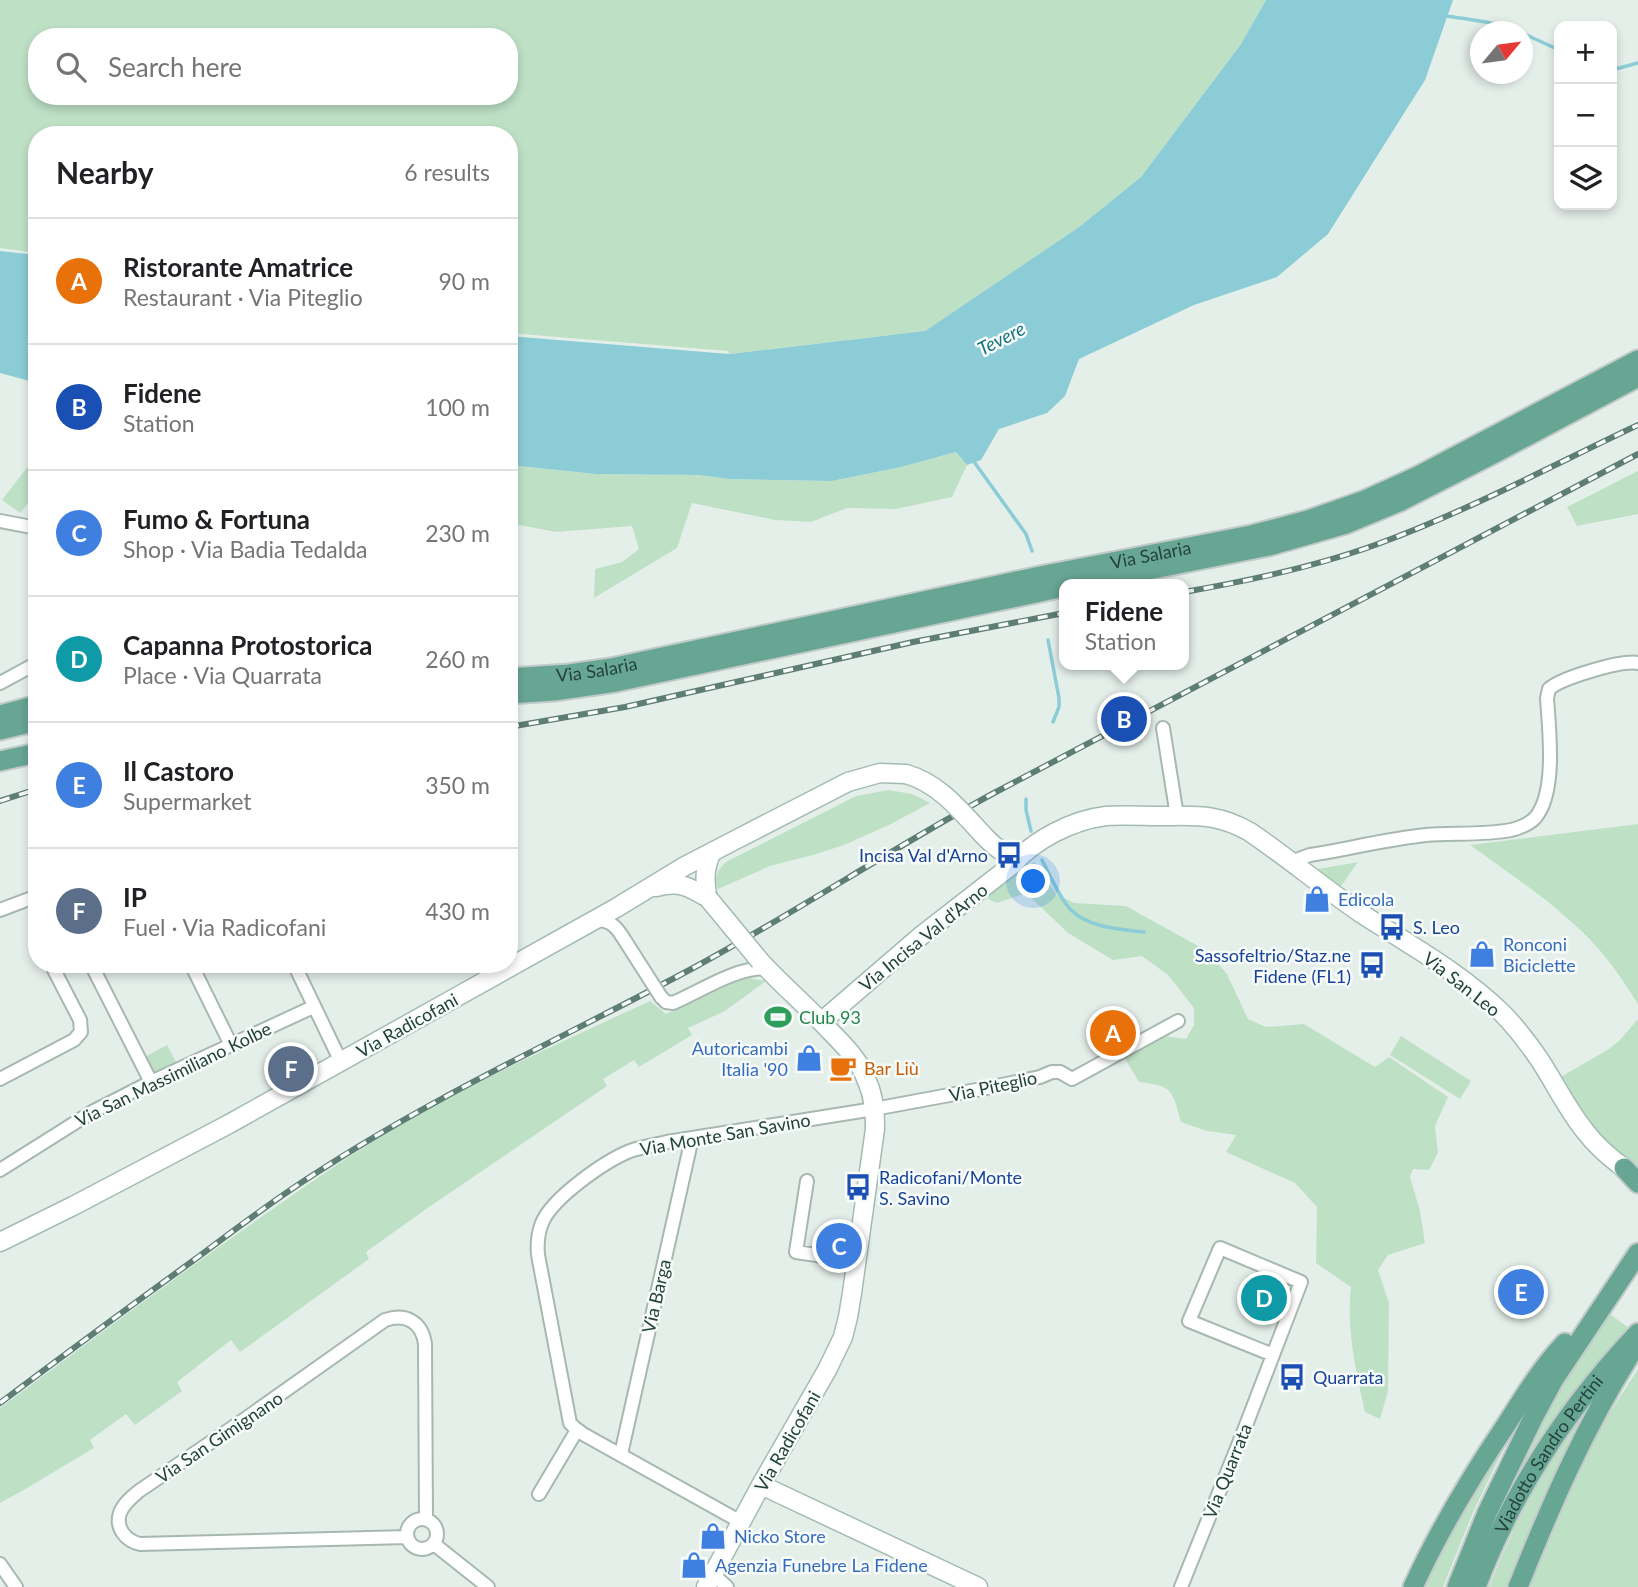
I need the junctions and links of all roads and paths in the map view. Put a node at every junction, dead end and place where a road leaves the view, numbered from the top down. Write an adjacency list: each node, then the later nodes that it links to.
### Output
1 (1638, 360): 10 (main road, Via Salaria)
2 (1638, 377): 5 (main road, Via Salaria)
3 (0, 521): 4 (street)
4 (28, 526)
5 (1103, 579)
6 (1059, 588): 13 (main road, Via Salaria)
7 (1638, 663): 26 (street)
8 (518, 665): 10 (main road)
9 (28, 668): 12 (street)
10 (611, 668): 11 (main road, Via Salaria)
11 (518, 677)
12 (0, 683)
13 (554, 691): 14 (main road, Via Salaria); 15 (main road)
14 (518, 693)
15 (518, 702)
16 (28, 707): 17 (main road)
17 (0, 715)
18 (28, 722): 20 (main road)
19 (1163, 728): 23 (street)
20 (0, 730)
21 (28, 755): 22 (main road)
22 (0, 761)
23 (1177, 816): 25 (street, Via Incisa Val d'Arno); 26 (street, Via Incisa Val d'Arno)
24 (712, 852): 25 (street, Via Radicofani, bridge); 27 (street, Via Radicofani); 29 (street)
25 (1023, 853): 41 (street, Via Incisa Val d'Arno)
26 (1295, 865): 50 (street, Via San Leo)
27 (685, 866): 28 (street, Via Radicofani); 29 (street, Via Radicofani)
28 (649, 888): 29 (street); 32 (street, Via Radicofani)
29 (702, 890): 34 (street, Via Radicofani, bridge)
30 (28, 900): 31 (street)
31 (0, 910)
32 (594, 920): 33 (street, Via Radicofani); 34 (street, bridge)
33 (518, 963)
34 (764, 965): 41 (street, Via Radicofani)
35 (56, 973): 45 (street)
36 (96, 973): 46 (street)
37 (195, 973): 43 (street)
38 (298, 973): 40 (street)
39 (500, 973): 44 (street, Via Radicofani)
40 (313, 1007): 43 (street, Via San Massimiliano Kolbe); 44 (street)
41 (821, 1021): 47 (street, Via Radicofani)
42 (1178, 1021): 47 (street, Via Piteglio)
43 (231, 1045): 46 (street, Via San Massimiliano Kolbe)
44 (341, 1062): 53 (street, Via Radicofani)
45 (0, 1079)
46 (151, 1082): 49 (street, Via San Massimiliano Kolbe)
47 (874, 1109): 48 (street, Via Monte San Savino); 55 (street, Via Radicofani)
48 (692, 1138): 60 (street, Via Monte San Savino); 61 (street, Via Barga)
49 (0, 1170)
50 (1631, 1170): 52 (main road)
51 (807, 1181): 55 (street)
52 (1638, 1183)
53 (0, 1242)
54 (1638, 1253): 56 (main road)
55 (857, 1261): 62 (street, Via Radicofani)
56 (1593, 1319): 76 (main road); 77 (main road, Viadotto Sandro Pertini)
57 (1638, 1333): 78 (main road, Viadotto Sandro Pertini)
58 (1638, 1342): 79 (main road)
59 (1275, 1349): 59 (street, Via Quarrata); 75 (street, Via Quarrata)
60 (577, 1430): 61 (street); 63 (street)
61 (621, 1454): 65 (street)
62 (761, 1485): 65 (street, Via Radicofani); 70 (street)
63 (540, 1494)
64 (426, 1519): 66 (street); 66 (street, Via San Gimignano); 67 (street)
65 (741, 1522): 69 (street, Via Radicofani)
66 (407, 1537): 67 (street)
67 (434, 1544): 72 (street)
68 (0, 1564): 71 (street)
69 (710, 1580): 73 (street)
70 (946, 1580): 74 (street)
71 (16, 1587)
72 (488, 1587)
73 (727, 1587)
74 (978, 1587)
75 (1181, 1587)
76 (1413, 1587)
77 (1457, 1587)
78 (1475, 1587)
79 (1518, 1587)

